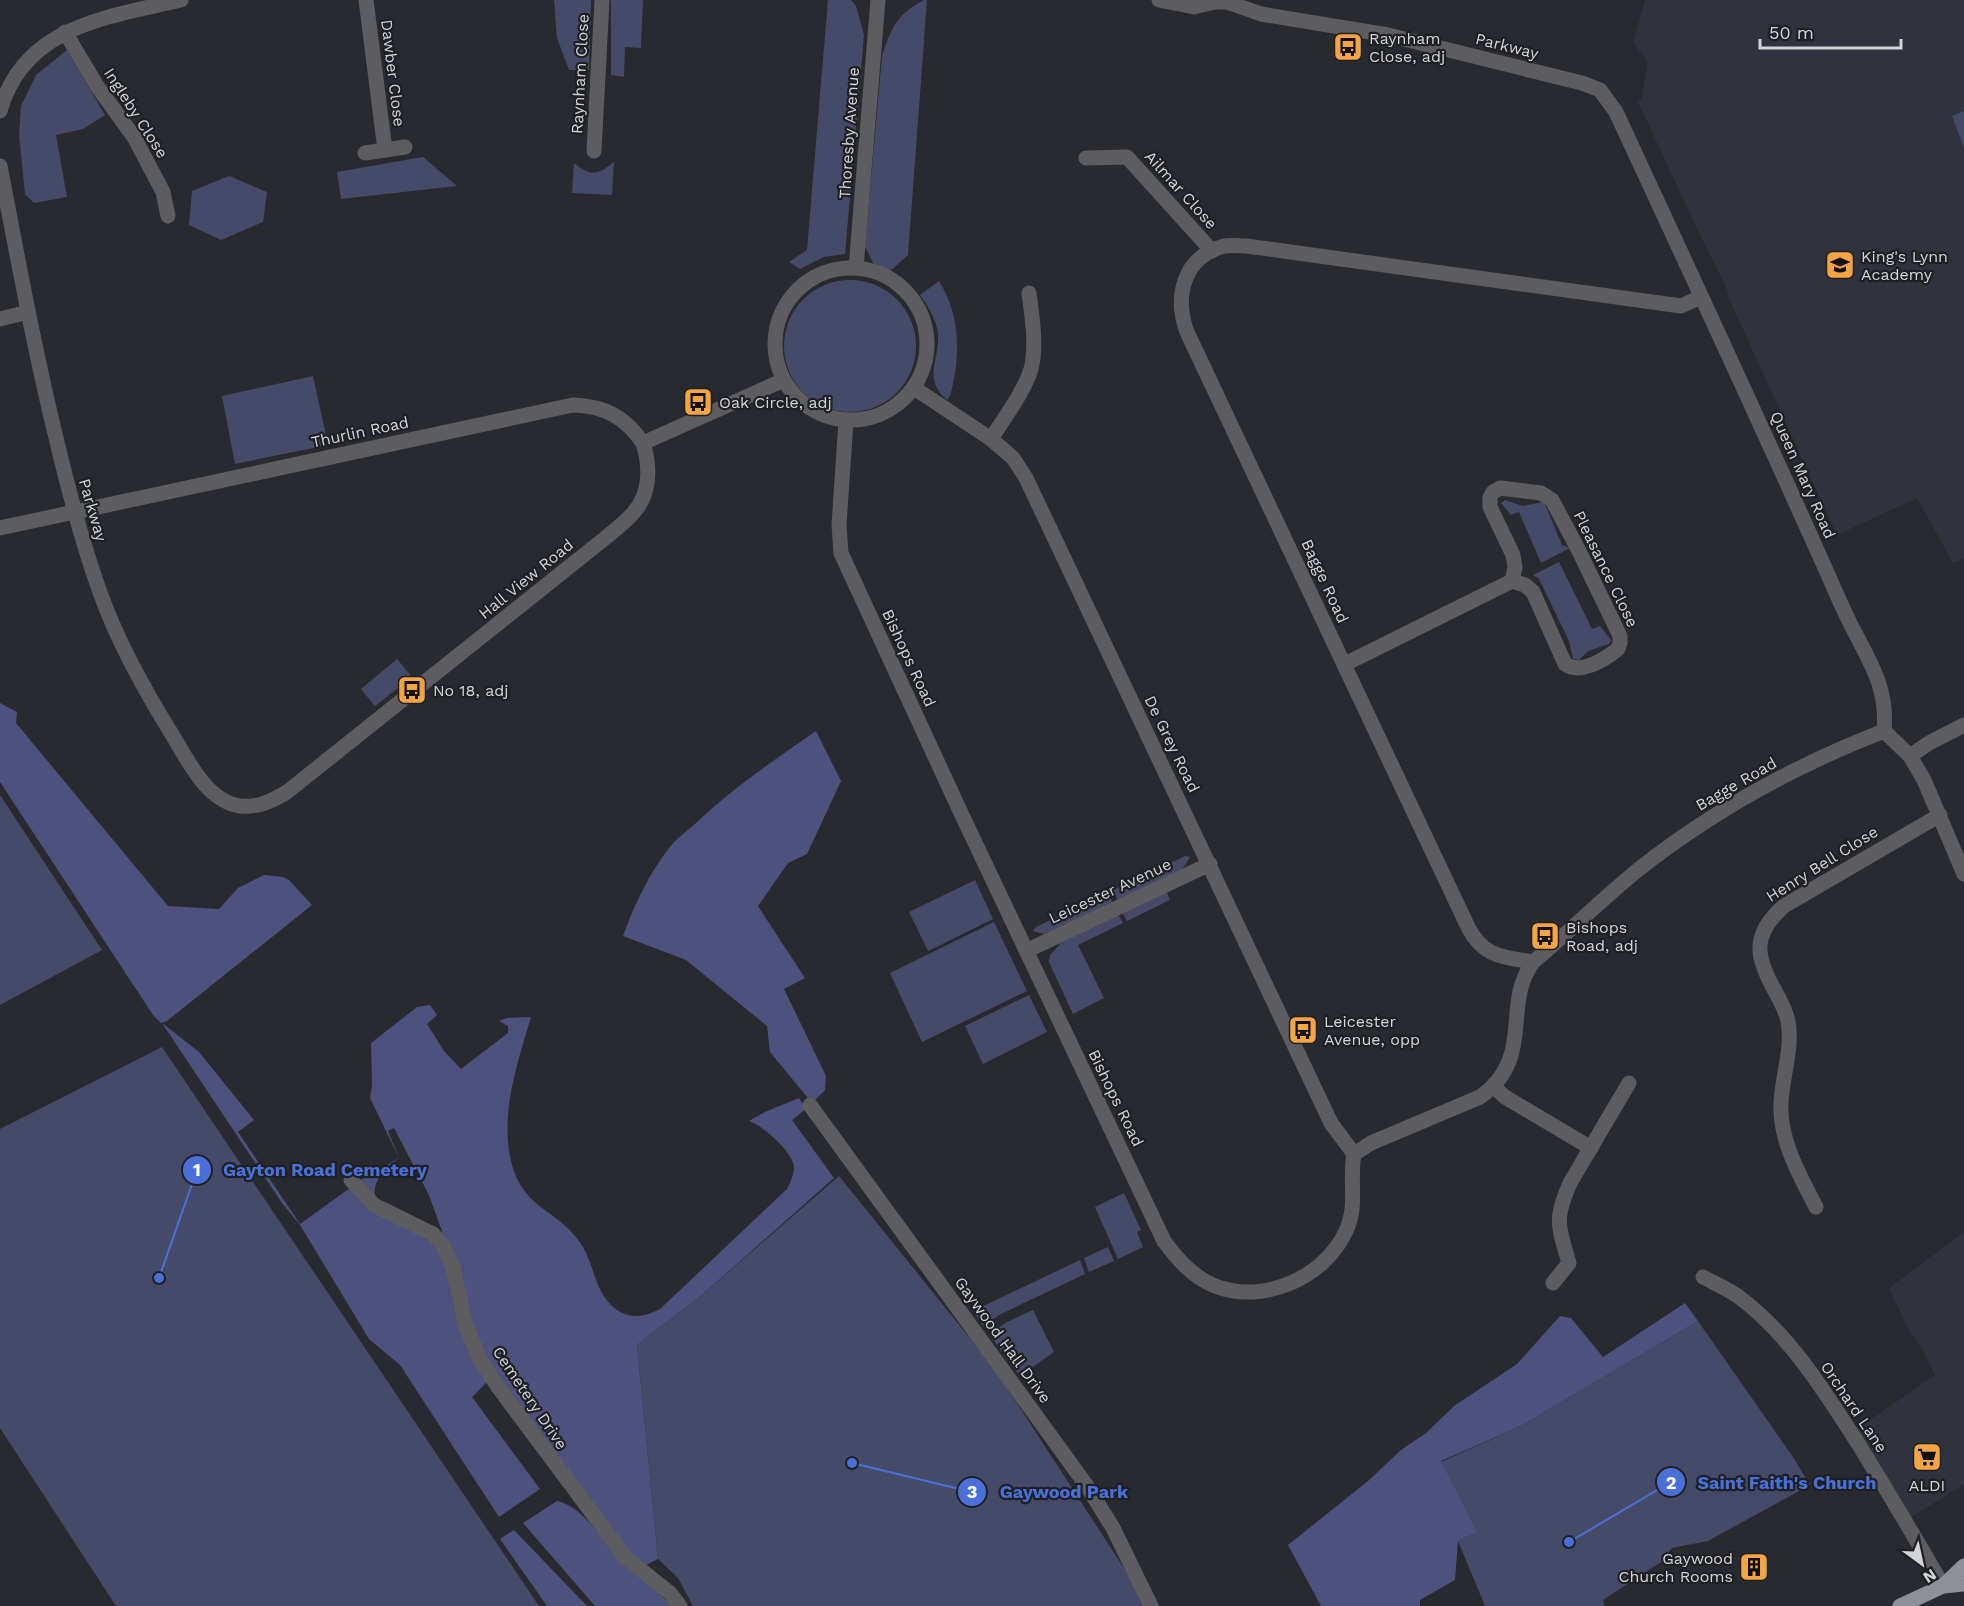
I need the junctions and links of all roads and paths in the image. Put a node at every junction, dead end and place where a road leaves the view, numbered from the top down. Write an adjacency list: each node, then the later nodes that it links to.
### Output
1 (181, 0): 6 (street)
2 (366, 0): 10 (street, Dawber Close)
3 (602, 0): 11 (street, Raynham Close)
4 (878, 0): 17 (street, Thoresby Avenue)
5 (1159, 0): 7 (street, Parkway)
6 (65, 32): 8 (street); 15 (street, Ingleby Close)
7 (1600, 90): 19 (street, Queen Mary Road)
8 (0, 111)
9 (405, 147): 10 (street, Dawber Close)
10 (385, 150): 12 (street, Dawber Close)
11 (594, 151)
12 (365, 153)
13 (1086, 158): 16 (street, Ailmar Close)
14 (0, 166): 20 (street, Parkway)
15 (168, 216)
16 (1212, 250): 19 (street); 30 (street, Bagge Road)
17 (856, 268): 22 (street); 23 (street)
18 (1029, 293): 25 (street)
19 (1701, 297): 32 (street, Queen Mary Road)
20 (28, 312): 21 (street); 27 (street, Parkway)
21 (0, 319)
22 (784, 381): 24 (street); 26 (street)
23 (914, 388): 24 (street); 25 (street, De Grey Road)
24 (846, 421): 38 (street, Bishops Road)
25 (991, 439): 36 (street, De Grey Road)
26 (642, 443): 27 (street, Thurlin Road); 34 (street, Hall View Road)
27 (74, 512): 28 (street, Thurlin Road); 34 (street, Parkway)
28 (0, 528)
29 (1512, 581): 29 (street, Pleasance Close); 30 (street)
30 (1344, 664): 39 (street, Bagge Road)
31 (1964, 725): 33 (street)
32 (1884, 731): 33 (street); 39 (street, Bagge Road)
33 (1910, 756): 35 (street)
34 (256, 806)
35 (1940, 815): 37 (street); 46 (street, Henry Bell Close)
36 (1210, 864): 38 (street, Leicester Avenue); 44 (street, De Grey Road)
37 (1964, 874)
38 (1026, 951): 44 (street, Bishops Road)
39 (1533, 962): 41 (street)
40 (1629, 1083): 43 (street)
41 (1494, 1087): 43 (street); 44 (street)
42 (810, 1106): 53 (street, Gaywood Hall Drive)
43 (1591, 1148): 48 (street)
44 (1354, 1154)
45 (351, 1180): 52 (street, Cemetery Drive)
46 (1816, 1207)
47 (1703, 1277): 51 (street, Orchard Lane)
48 (1553, 1283)
49 (1964, 1566): 51 (main road)
50 (1964, 1584): 51 (main road)
51 (1943, 1587): 54 (main road)
52 (680, 1606)
53 (1151, 1606)
54 (1900, 1606)

